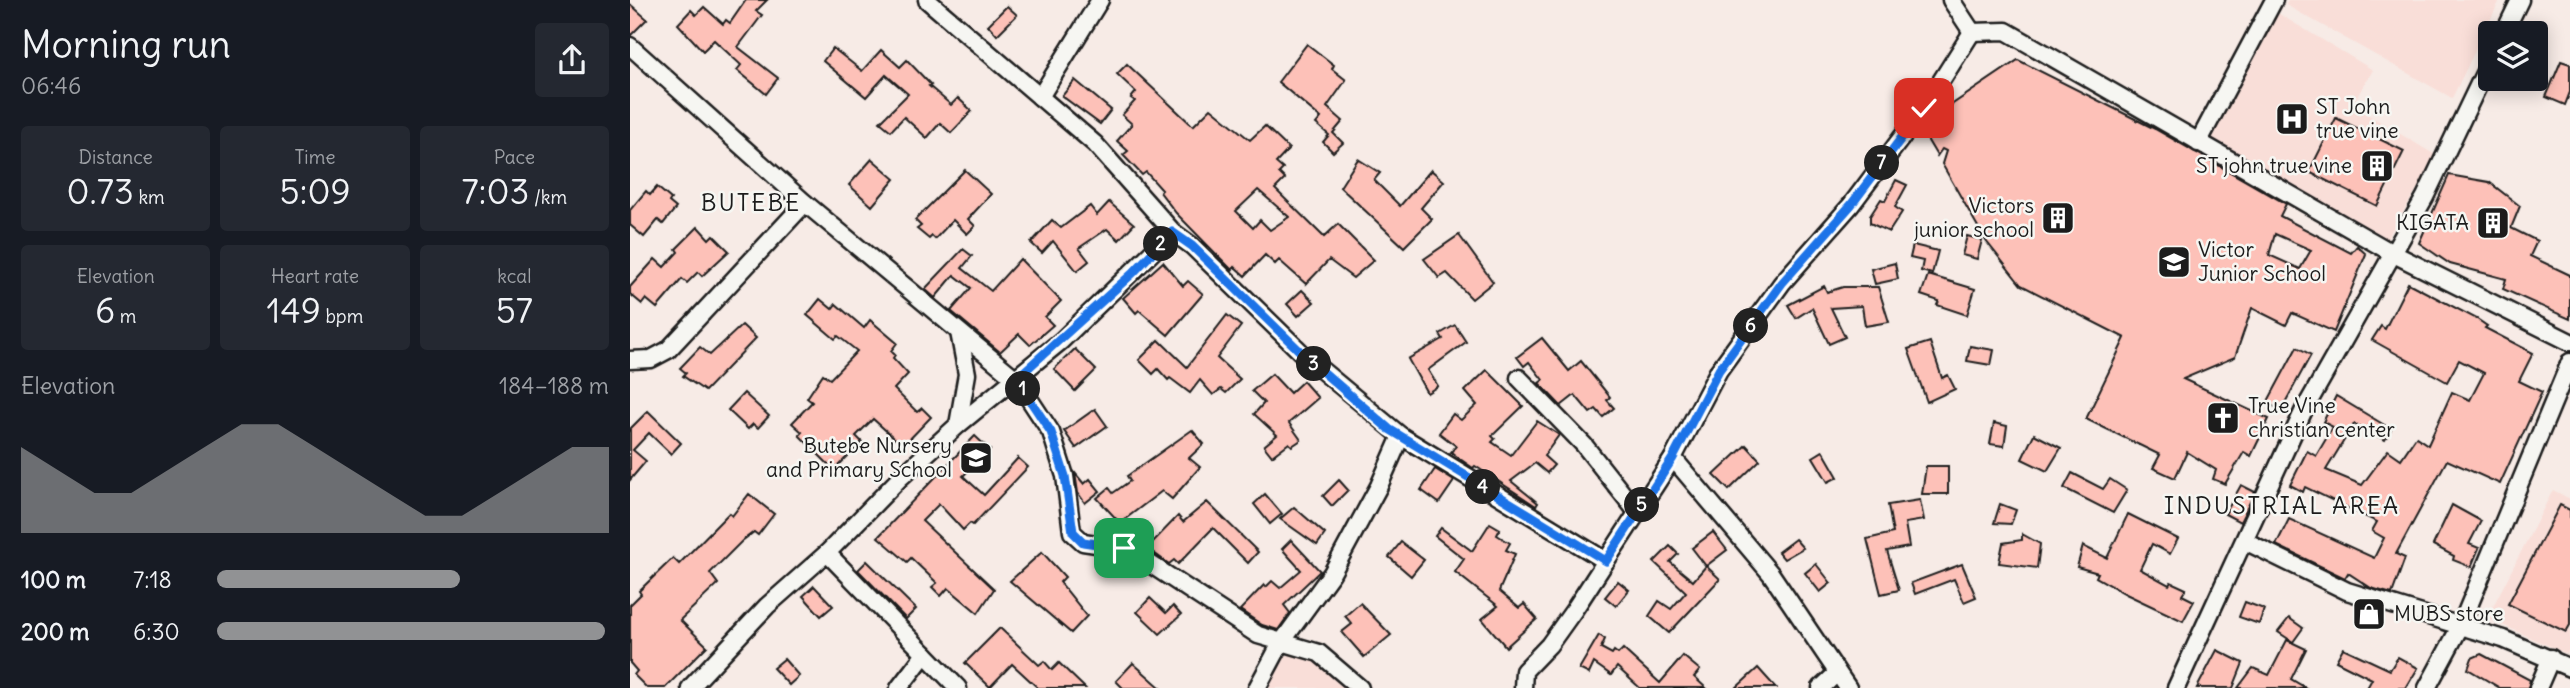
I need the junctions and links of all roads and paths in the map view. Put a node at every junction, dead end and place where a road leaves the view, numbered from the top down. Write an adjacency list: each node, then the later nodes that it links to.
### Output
1 (927, 0): 10 (street)
2 (1100, 0): 10 (street)
3 (1951, 0): 7 (street)
4 (2274, 0): 11 (street)
5 (2520, 0): 6 (street)
6 (2510, 21)
7 (1972, 32): 11 (street); 23 (street)
8 (630, 46): 12 (street)
9 (2478, 85): 14 (street)
10 (1040, 97): 13 (street)
11 (2198, 143): 14 (street)
12 (806, 203): 15 (street); 17 (street)
13 (1172, 232): 20 (street); 22 (street)
14 (2394, 254): 16 (street); 25 (street)
15 (959, 332): 20 (street); 21 (street)
16 (2570, 342)
17 (630, 360)
18 (2570, 362): 28 (street)
19 (1519, 378): 24 (street)
20 (1016, 379): 21 (street); 29 (street)
21 (958, 425): 26 (street)
22 (1401, 436): 27 (street); 29 (street)
23 (1673, 458): 24 (street); 33 (street)
24 (1637, 512): 27 (street)
25 (2245, 541): 28 (street); 42 (street)
26 (827, 553): 30 (street); 34 (street)
27 (1606, 561): 39 (street)
28 (2461, 625): 31 (street); 43 (street)
29 (1281, 643): 37 (street); 38 (street)
30 (925, 654): 35 (street); 36 (street)
31 (2551, 658): 32 (street); 44 (street)
32 (2570, 668)
33 (1837, 673): 40 (street); 41 (street)
34 (690, 688)
35 (899, 688)
36 (958, 688)
37 (1257, 688)
38 (1360, 688)
39 (1523, 688)
40 (1821, 688)
41 (1848, 688)
42 (2176, 688)
43 (2427, 688)
44 (2539, 688)

